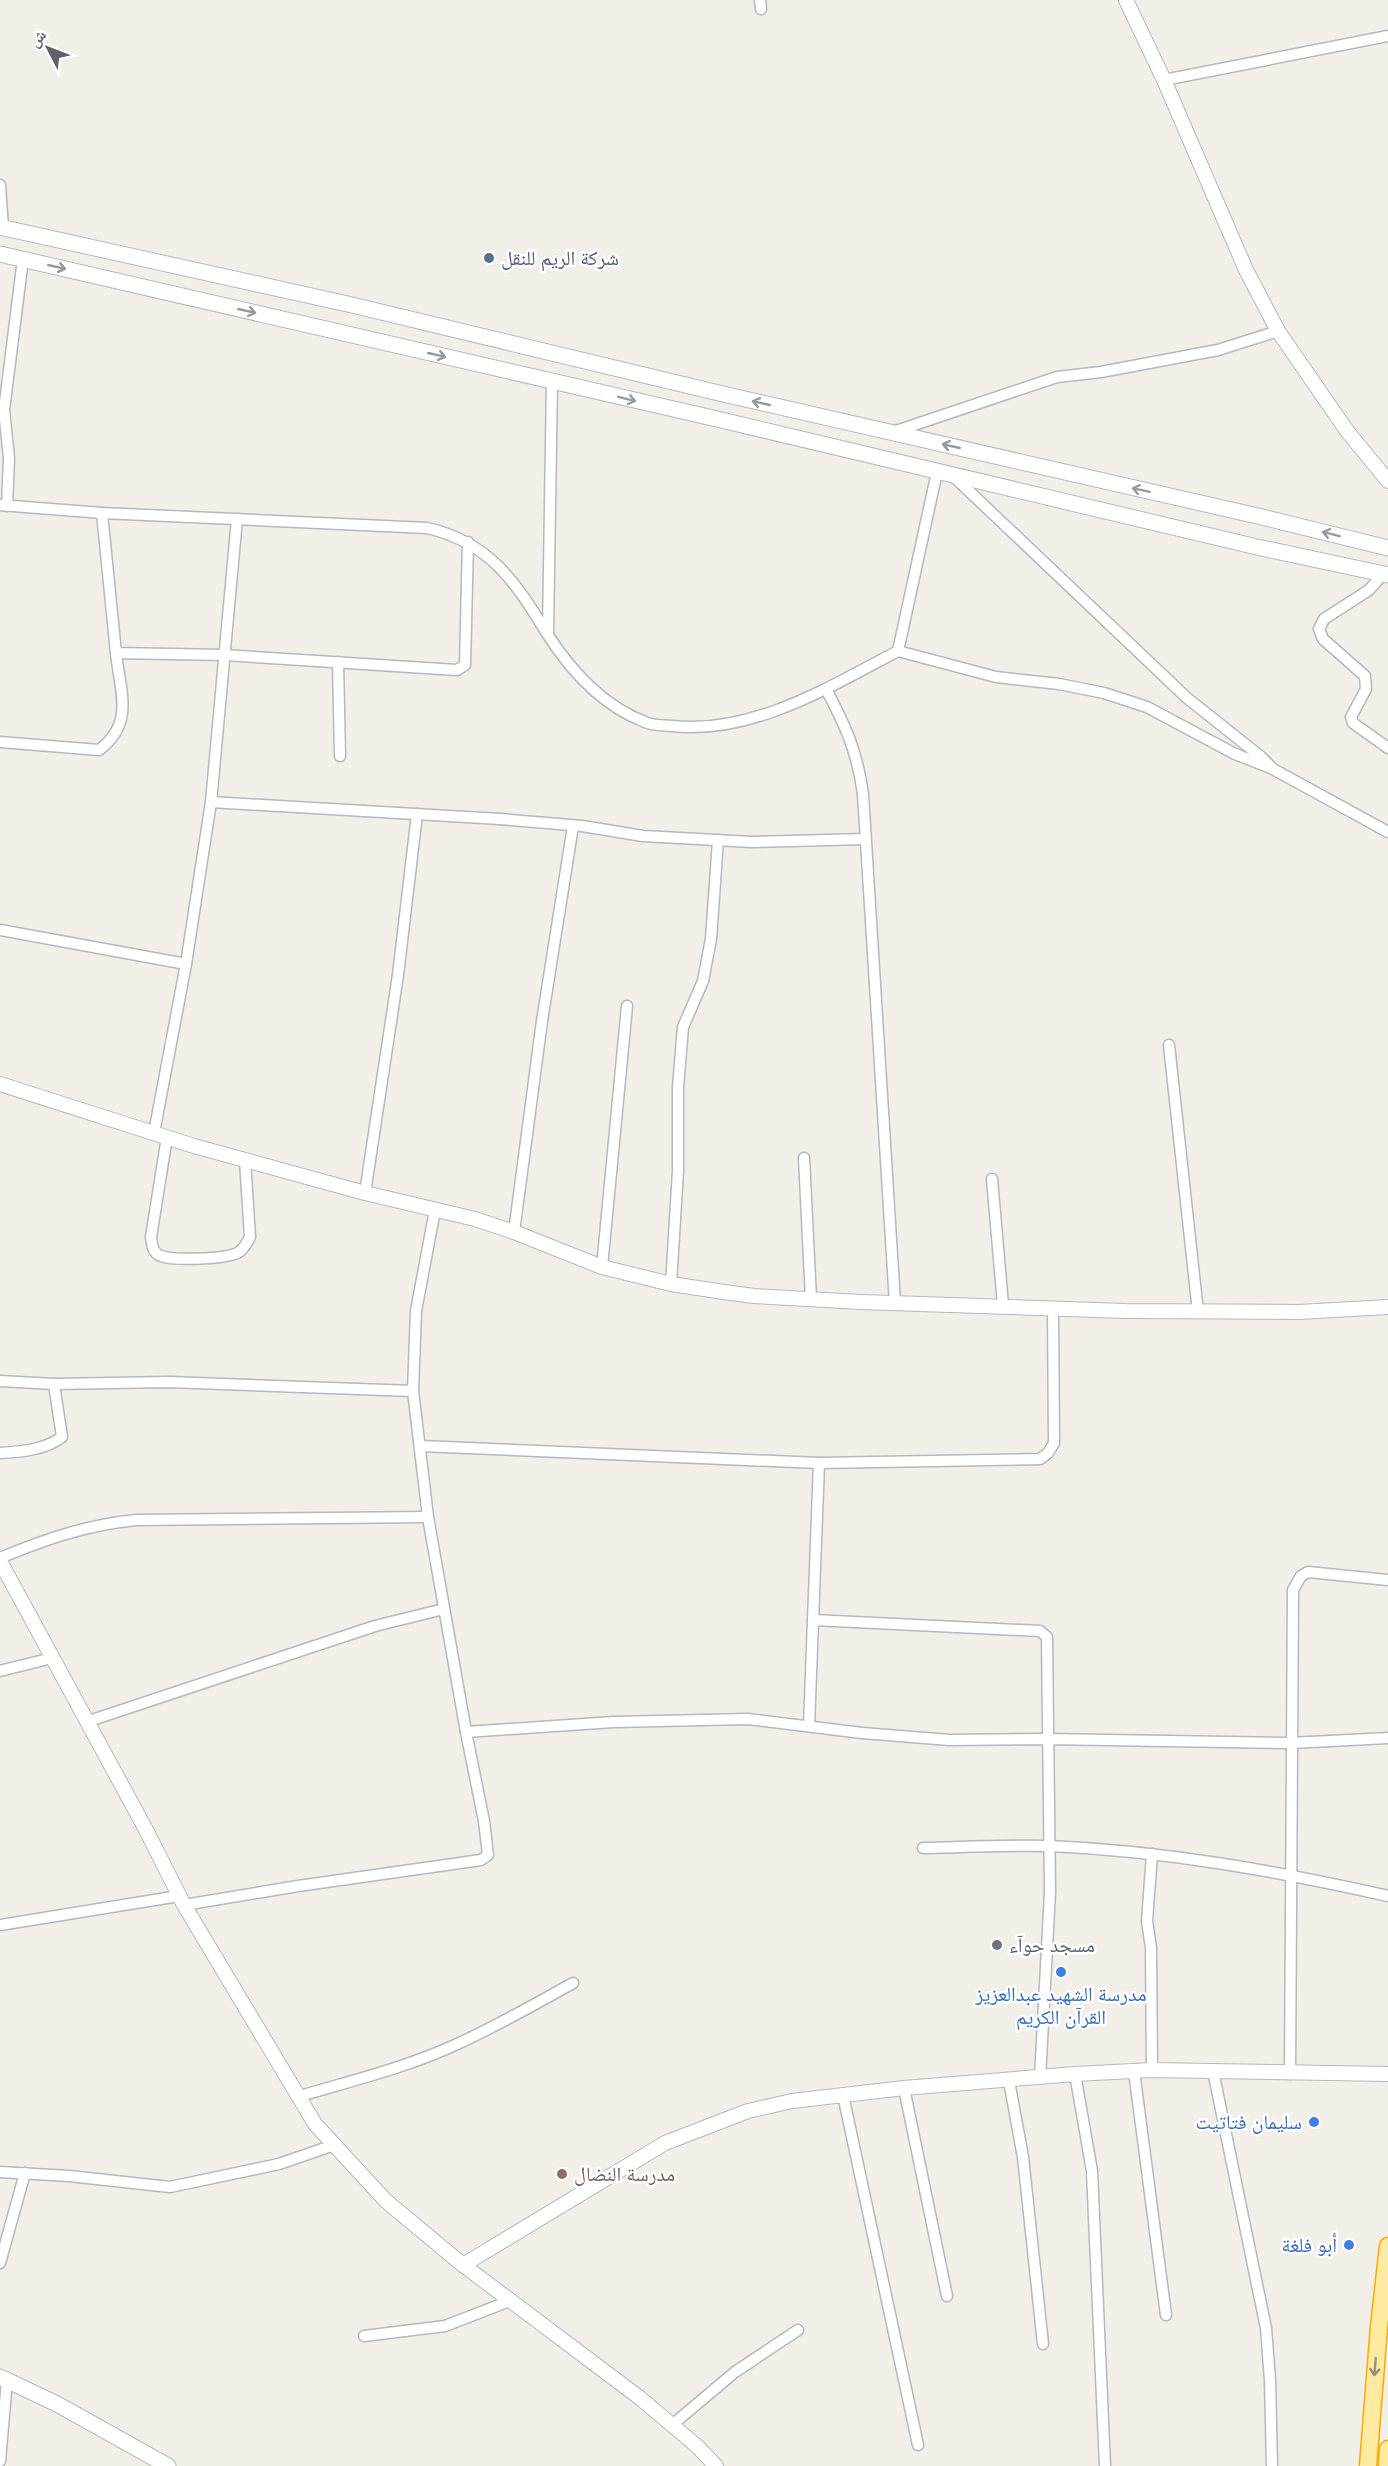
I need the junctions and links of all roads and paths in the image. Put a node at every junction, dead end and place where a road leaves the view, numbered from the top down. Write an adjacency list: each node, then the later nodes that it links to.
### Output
1 (1126, 0): 3 (street)
2 (1388, 36): 3 (street)
3 (1164, 80): 8 (street)
4 (0, 185): 5 (street)
5 (1, 228): 10 (main road)
6 (0, 254): 7 (main road)
7 (23, 259): 9 (main road, one-way to 9); 15 (street)
8 (1278, 331): 12 (street); 14 (street)
9 (552, 381): 11 (main road, one-way to 11); 21 (street)
10 (723, 394): 11 (main road); 12 (main road, one-way to 10)
11 (717, 419): 13 (main road)
12 (892, 433): 19 (main road, one-way to 12)
13 (944, 473): 20 (main road); 22 (street); 30 (street)
14 (1388, 481)
15 (4, 506): 16 (street)
16 (102, 513): 17 (street); 23 (street)
17 (237, 519): 18 (street); 24 (street)
18 (468, 542): 21 (street); 25 (street)
19 (1388, 548)
20 (1385, 574): 28 (street)
21 (548, 634): 26 (street)
22 (898, 651): 26 (street); 30 (street)
23 (116, 653): 24 (street); 27 (street)
24 (224, 655): 25 (street); 31 (street)
25 (338, 662): 29 (street)
26 (826, 689): 35 (street)
27 (0, 742)
28 (1388, 748)
29 (340, 756)
30 (1271, 768): 34 (street)
31 (211, 802): 32 (street); 38 (street)
32 (417, 814): 33 (street); 46 (street)
33 (573, 825): 36 (street); 48 (street)
34 (1388, 832)
35 (865, 839): 36 (street); 52 (street)
36 (718, 840): 50 (street)
37 (0, 930): 38 (street)
38 (186, 964): 42 (street)
39 (627, 1006): 49 (street)
40 (1169, 1045): 56 (street)
41 (0, 1084): 42 (street)
42 (160, 1135): 44 (street); 44 (street)
43 (804, 1158): 51 (street)
44 (245, 1160): 46 (street)
45 (992, 1179): 53 (street)
46 (365, 1193): 47 (street)
47 (435, 1210): 48 (street); 59 (street)
48 (514, 1232): 49 (street)
49 (602, 1267): 50 (street)
50 (672, 1284): 51 (street)
51 (810, 1299): 52 (street)
52 (895, 1303): 53 (street)
53 (1003, 1305): 55 (street)
54 (1388, 1307): 56 (street)
55 (1053, 1308): 56 (street); 62 (street)
56 (1198, 1312)
57 (0, 1380): 58 (street)
58 (54, 1384): 59 (street); 61 (street)
59 (413, 1391): 60 (street)
60 (420, 1446): 62 (street); 63 (street)
61 (0, 1453)
62 (819, 1463): 67 (street)
63 (428, 1517): 64 (street); 66 (street)
64 (0, 1559): 68 (street)
65 (1388, 1580): 75 (street)
66 (444, 1609): 70 (street); 72 (street)
67 (813, 1620): 71 (street); 74 (street)
68 (52, 1659): 69 (street); 70 (street)
69 (0, 1671)
70 (86, 1722): 81 (street)
71 (809, 1726): 72 (street); 74 (street)
72 (466, 1732): 81 (street)
73 (1388, 1738): 75 (street)
74 (1047, 1739): 75 (street); 76 (street)
75 (1291, 1743): 79 (street)
76 (1050, 1846): 77 (street); 78 (street); 90 (street)
77 (923, 1848)
78 (1152, 1854): 79 (street); 84 (street)
79 (1292, 1874): 80 (street); 88 (street)
80 (1388, 1896)
81 (182, 1900): 82 (street); 94 (street)
82 (0, 1925)
83 (573, 1983): 94 (street)
84 (1152, 2070): 85 (street); 86 (street)
85 (1134, 2071): 87 (street); 103 (street)
86 (1213, 2071): 88 (street); 115 (street)
87 (1075, 2074): 90 (street); 114 (street)
88 (1290, 2074): 89 (street)
89 (1388, 2074)
90 (1040, 2078): 91 (street)
91 (1009, 2081): 92 (street); 106 (street)
92 (904, 2088): 93 (street); 101 (street)
93 (843, 2095): 100 (street); 109 (street)
94 (297, 2097): 95 (street)
95 (334, 2145): 97 (street); 100 (street)
96 (0, 2172): 97 (street)
97 (25, 2173): 99 (street)
98 (1388, 2246): 116 (highway, one-way to 116)
99 (0, 2264)
100 (463, 2265): 102 (street)
101 (947, 2296)
102 (512, 2300): 105 (street); 108 (street)
103 (1166, 2315)
104 (798, 2330): 108 (street)
105 (364, 2336)
106 (1042, 2344)
107 (4, 2379): 111 (street); 112 (main road)
108 (672, 2424): 113 (street)
109 (918, 2445)
110 (1388, 2450): 117 (highway)
111 (0, 2461)
112 (168, 2466)
113 (716, 2466)
114 (1105, 2466)
115 (1272, 2466)
116 (1368, 2466)
117 (1387, 2466)

